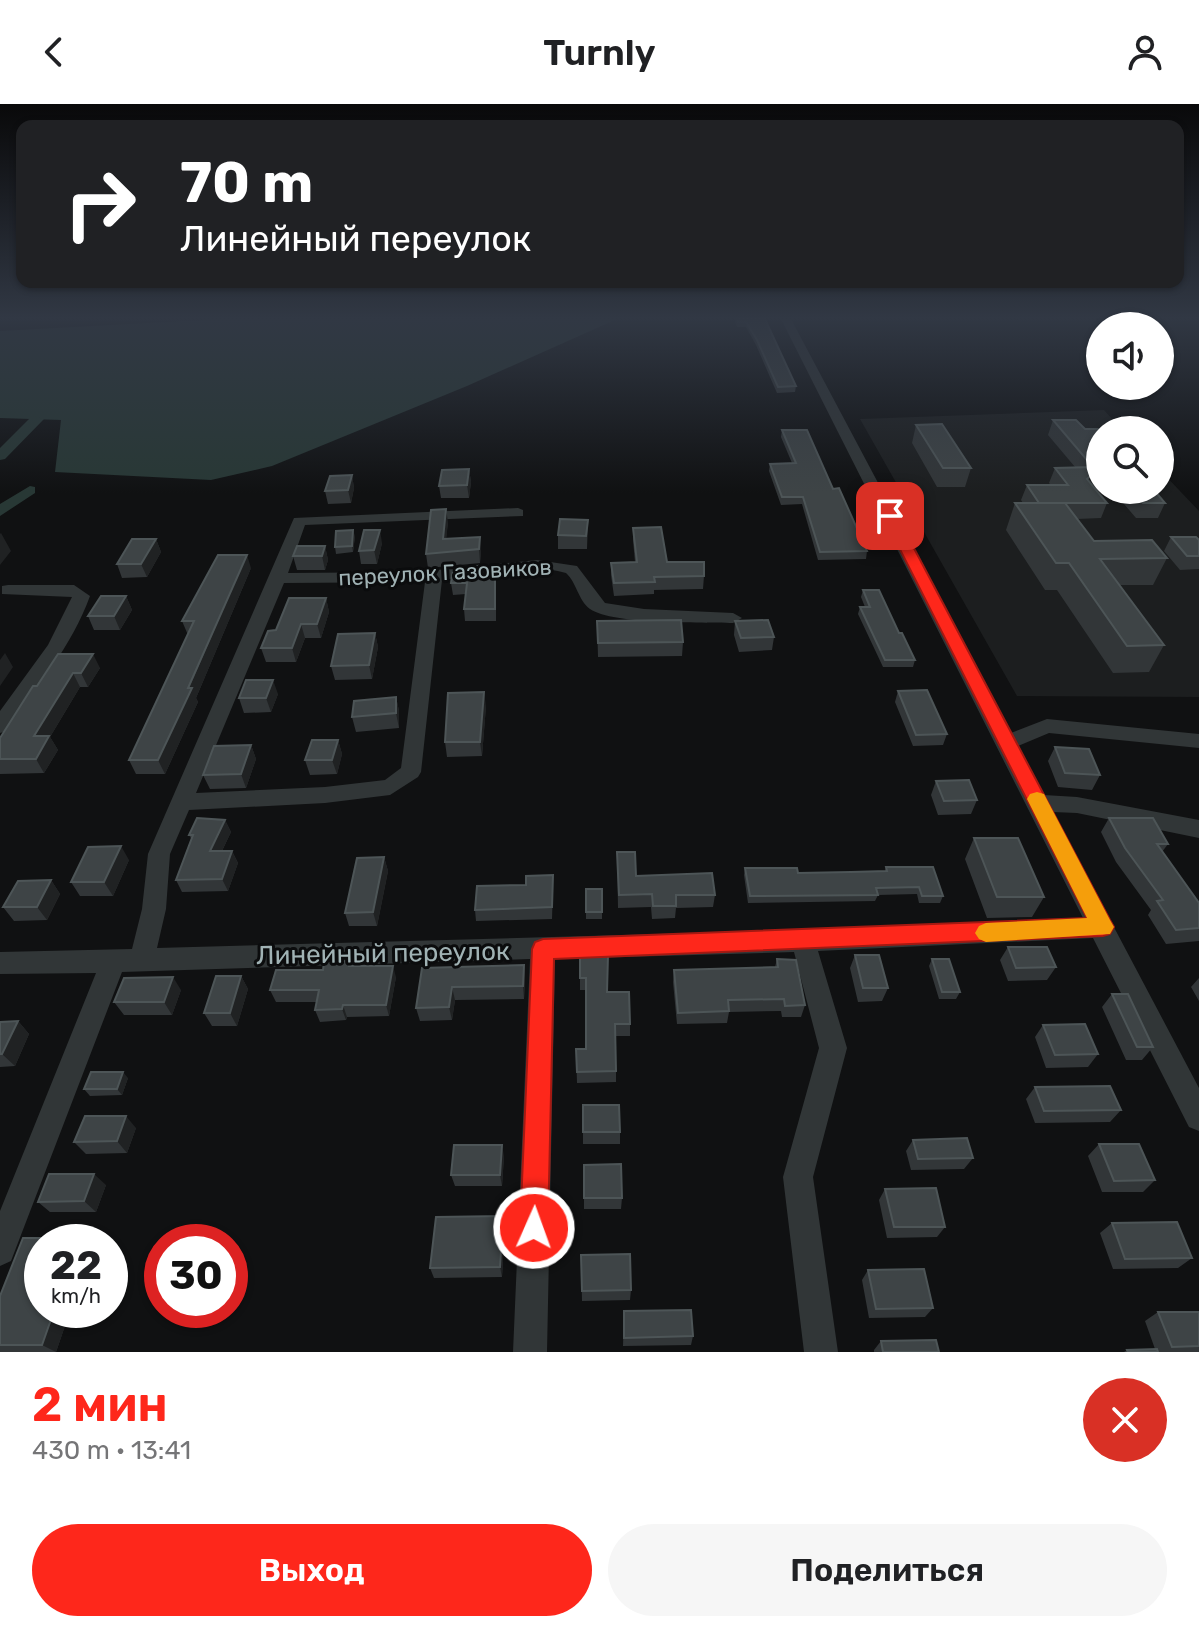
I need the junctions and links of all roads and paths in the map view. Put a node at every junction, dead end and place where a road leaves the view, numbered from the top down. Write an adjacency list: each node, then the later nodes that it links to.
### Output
1 (817, 377): 9 (street)
2 (518, 513): 4 (street)
3 (434, 576): 4 (street, переулок Газовиков); 6 (street, переулок Газовиков); 10 (street)
4 (278, 578): 10 (street)
5 (8, 590): 7 (street)
6 (733, 618)
7 (0, 726)
8 (1199, 741): 9 (street)
9 (1008, 742): 11 (street)
10 (179, 802): 16 (street)
11 (1039, 803): 12 (street); 13 (street)
12 (1199, 829)
13 (1103, 927): 14 (street, Линейный переулок); 19 (street)
14 (803, 941): 15 (street, Линейный переулок); 22 (street)
15 (543, 949): 16 (street, Линейный переулок); 21 (street)
16 (142, 959): 17 (street, Линейный переулок)
17 (113, 962): 18 (street, Линейный переулок); 20 (street)
18 (0, 963)
19 (1199, 1117)
20 (0, 1250)
21 (530, 1352)
22 (821, 1352)

